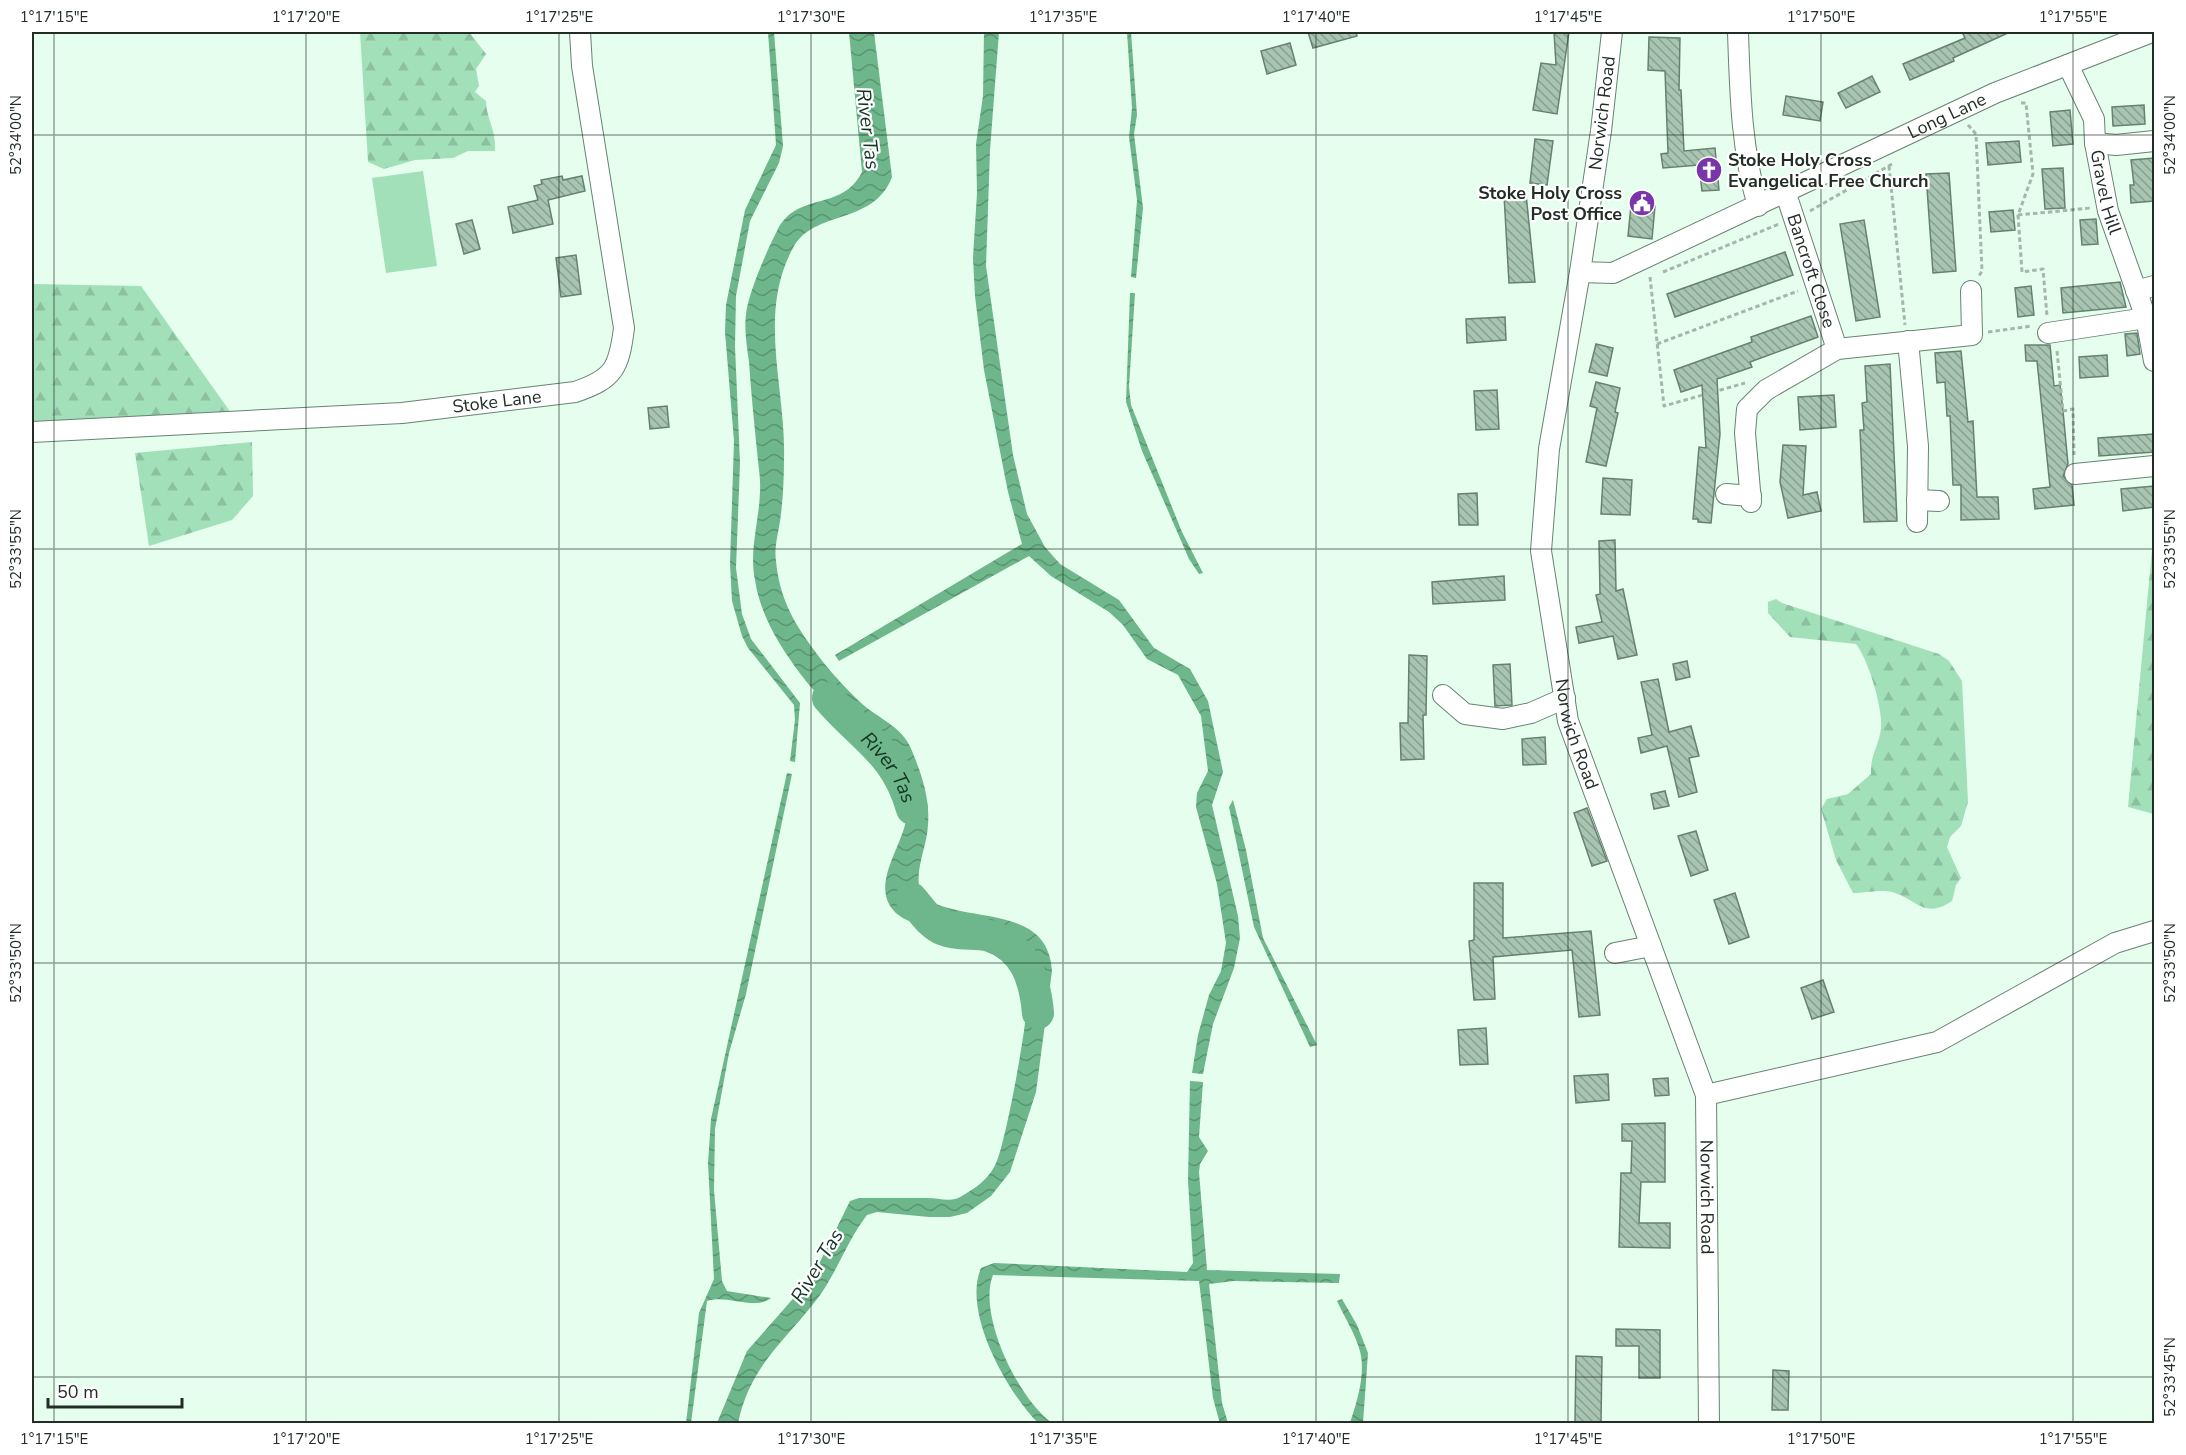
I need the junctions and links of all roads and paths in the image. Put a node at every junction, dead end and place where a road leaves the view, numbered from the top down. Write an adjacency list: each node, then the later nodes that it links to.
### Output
1 (580, 32): 28 (street, Stoke Lane)
2 (1612, 32): 15 (street, Norwich Road)
3 (1738, 32): 12 (street)
4 (2152, 32): 5 (street, Long Lane)
5 (2068, 65): 9 (street, Gravel Hill); 11 (street, Long Lane)
6 (2017, 102): 14 (path)
7 (1965, 121): 19 (path)
8 (2154, 141): 9 (street)
9 (2095, 144): 13 (street, Gravel Hill)
10 (1889, 166): 23 (path)
11 (1785, 191): 12 (street, Long Lane); 17 (street, Bancroft Close)
12 (1758, 206): 15 (street, Long Lane)
13 (2107, 207): 14 (path); 18 (street, Gravel Hill)
14 (2018, 215): 21 (path)
15 (1580, 272): 36 (street, Norwich Road)
16 (1649, 278): 24 (path)
17 (1816, 284): 24 (path); 25 (street, Bancroft Close)
18 (2145, 289): 20 (street, Gravel Hill)
19 (1971, 291): 22 (street)
20 (2146, 318): 21 (street); 26 (street, Gravel Hill)
21 (2050, 329): 22 (path); 30 (path)
22 (1972, 335): 23 (street, Bancroft Close)
23 (1908, 342): 25 (street, Bancroft Close); 32 (street)
24 (1657, 344): 27 (path)
25 (1837, 349): 27 (street, Bancroft Close)
26 (2154, 361)
27 (1766, 390): 31 (street, Bancroft Close)
28 (32, 432)
29 (2154, 466): 30 (street)
30 (2075, 474)
31 (1726, 494)
32 (1917, 500): 33 (street); 34 (street)
33 (1939, 501)
34 (1917, 522)
35 (1443, 695): 36 (street)
36 (1565, 698): 38 (street, Norwich Road)
37 (2154, 931): 40 (street)
38 (1651, 946): 39 (street); 40 (street, Norwich Road)
39 (1615, 953)
40 (1706, 1095): 41 (street, Norwich Road)
41 (1709, 1424)

